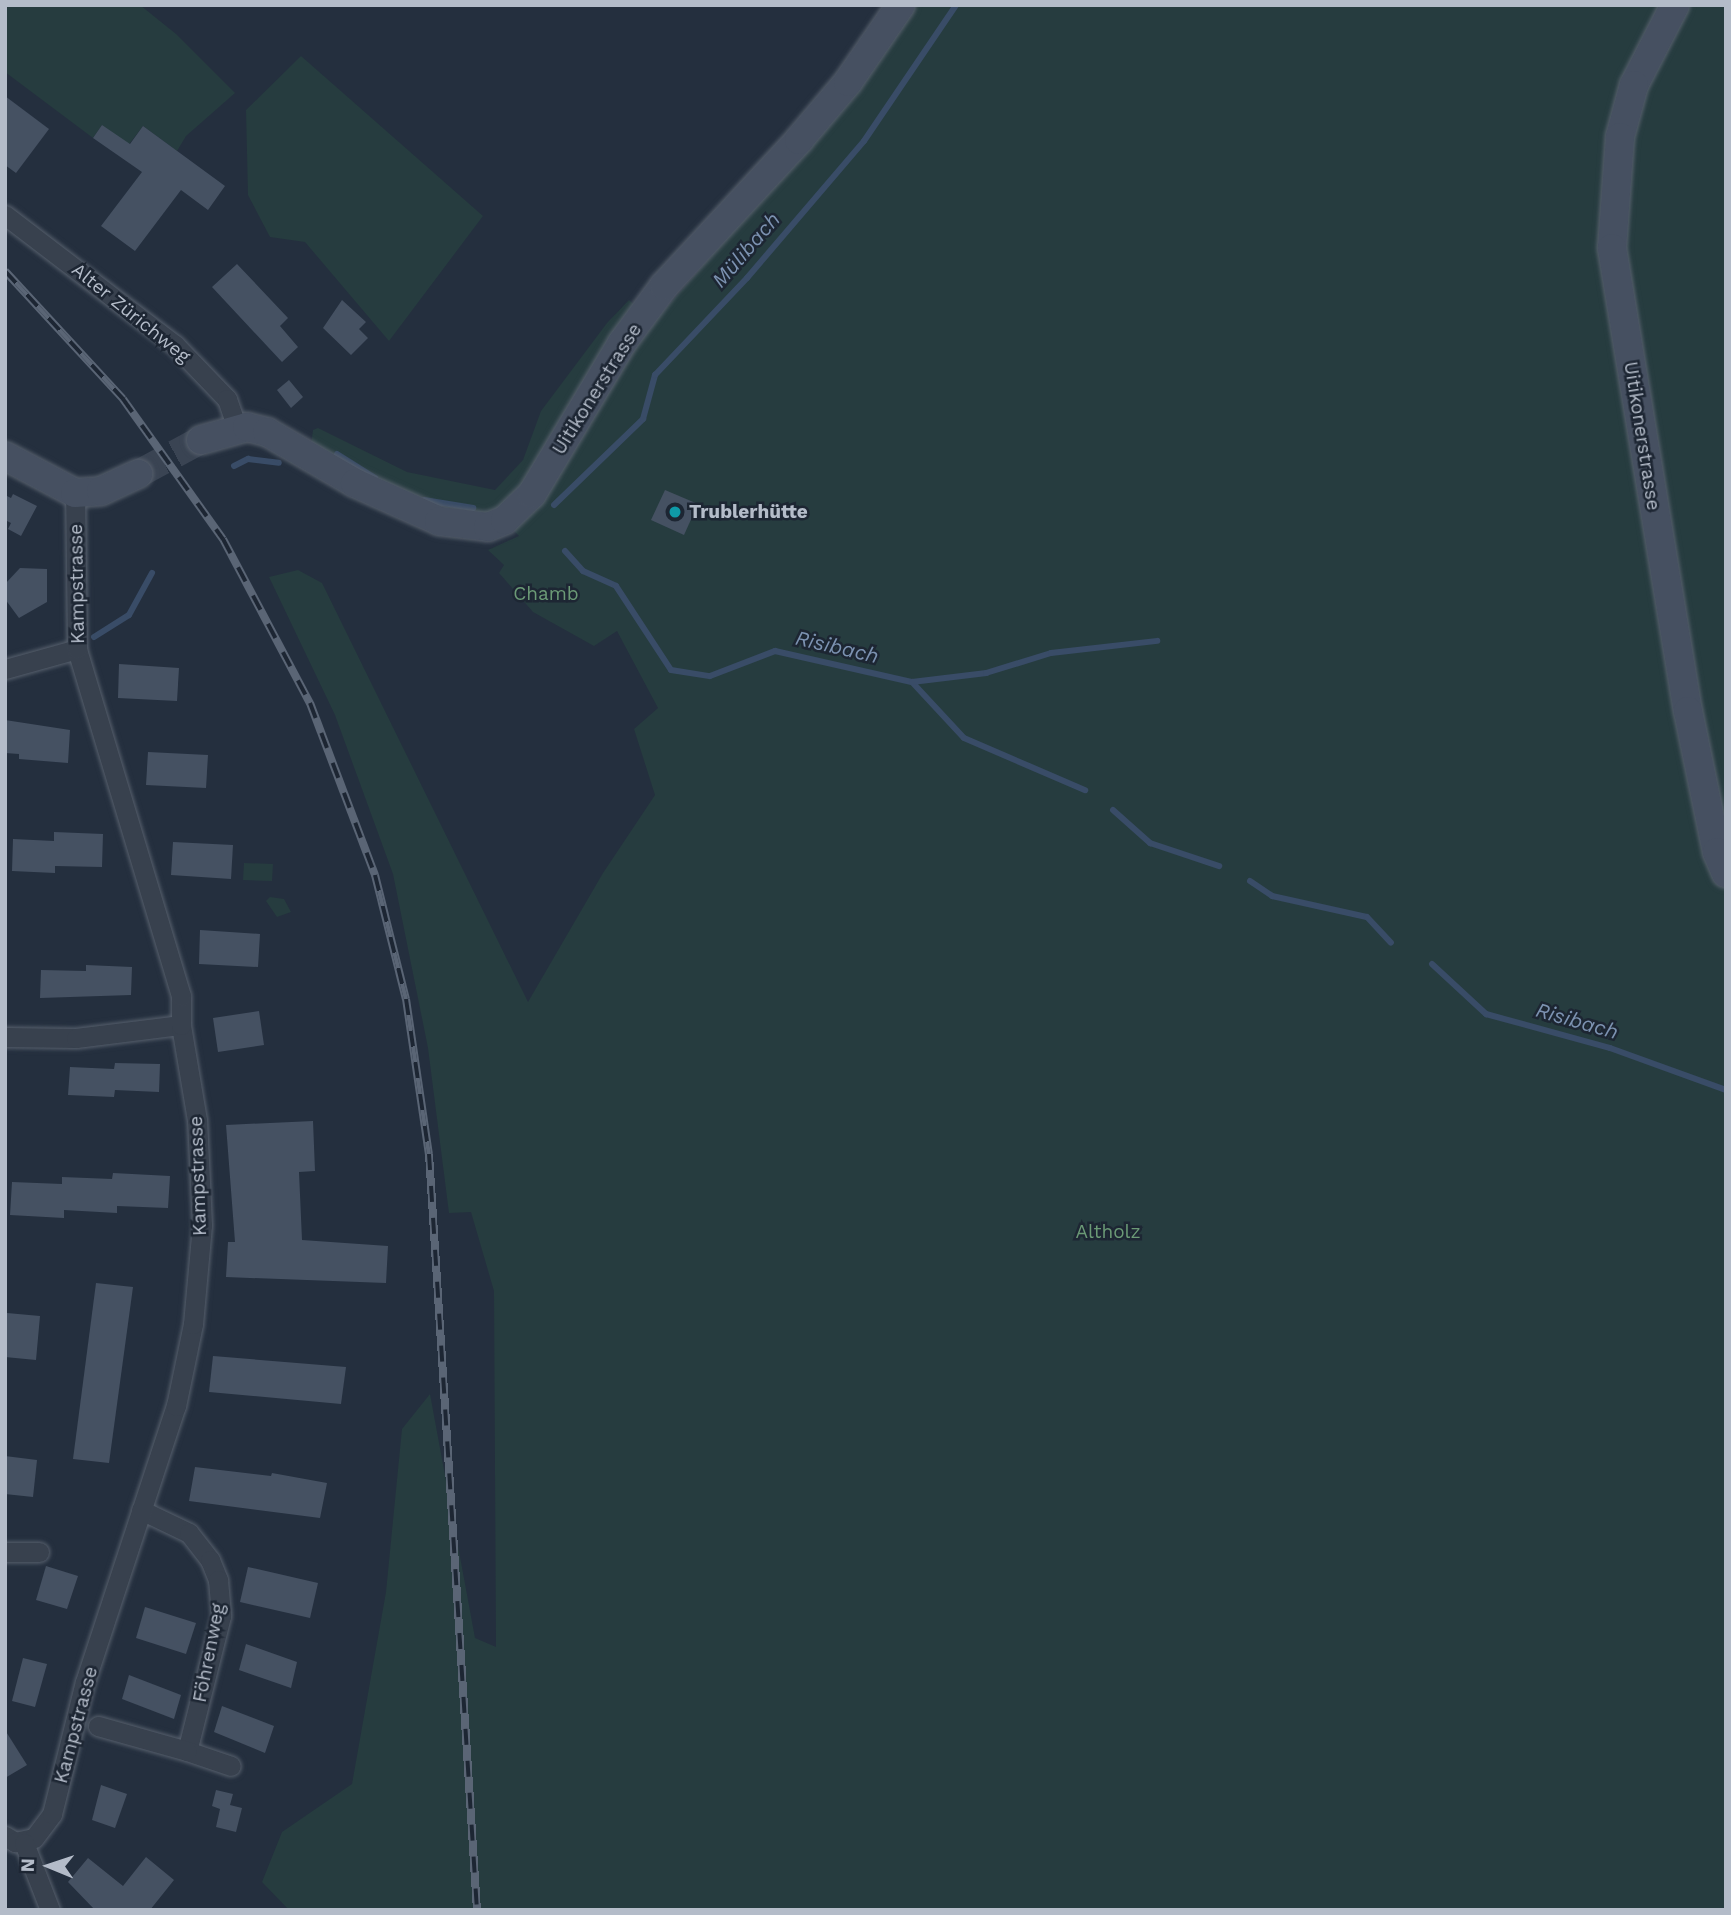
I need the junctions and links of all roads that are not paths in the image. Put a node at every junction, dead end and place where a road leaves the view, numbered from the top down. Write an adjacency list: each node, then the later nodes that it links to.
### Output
1 (901, 5): 4 (street, Uitikonerstrasse)
2 (1675, 5): 11 (street, Uitikonerstrasse)
3 (5, 215): 4 (street, Alter Zürichweg)
4 (237, 428): 5 (street, Uitikonerstrasse)
5 (201, 440)
6 (5, 456): 8 (street)
7 (138, 474): 8 (street)
8 (75, 493): 9 (street, Kampstrasse)
9 (77, 649): 10 (street); 12 (street, Kampstrasse)
10 (5, 669)
11 (1726, 873)
12 (181, 1025): 13 (street); 14 (street, Kampstrasse)
13 (5, 1037)
14 (141, 1510): 18 (street, Föhrenweg); 21 (street, Kampstrasse)
15 (5, 1552): 16 (street)
16 (39, 1552)
17 (98, 1726): 18 (street)
18 (187, 1751): 19 (street)
19 (231, 1766)
20 (5, 1836): 21 (street)
21 (24, 1843): 22 (street)
22 (50, 1910)

